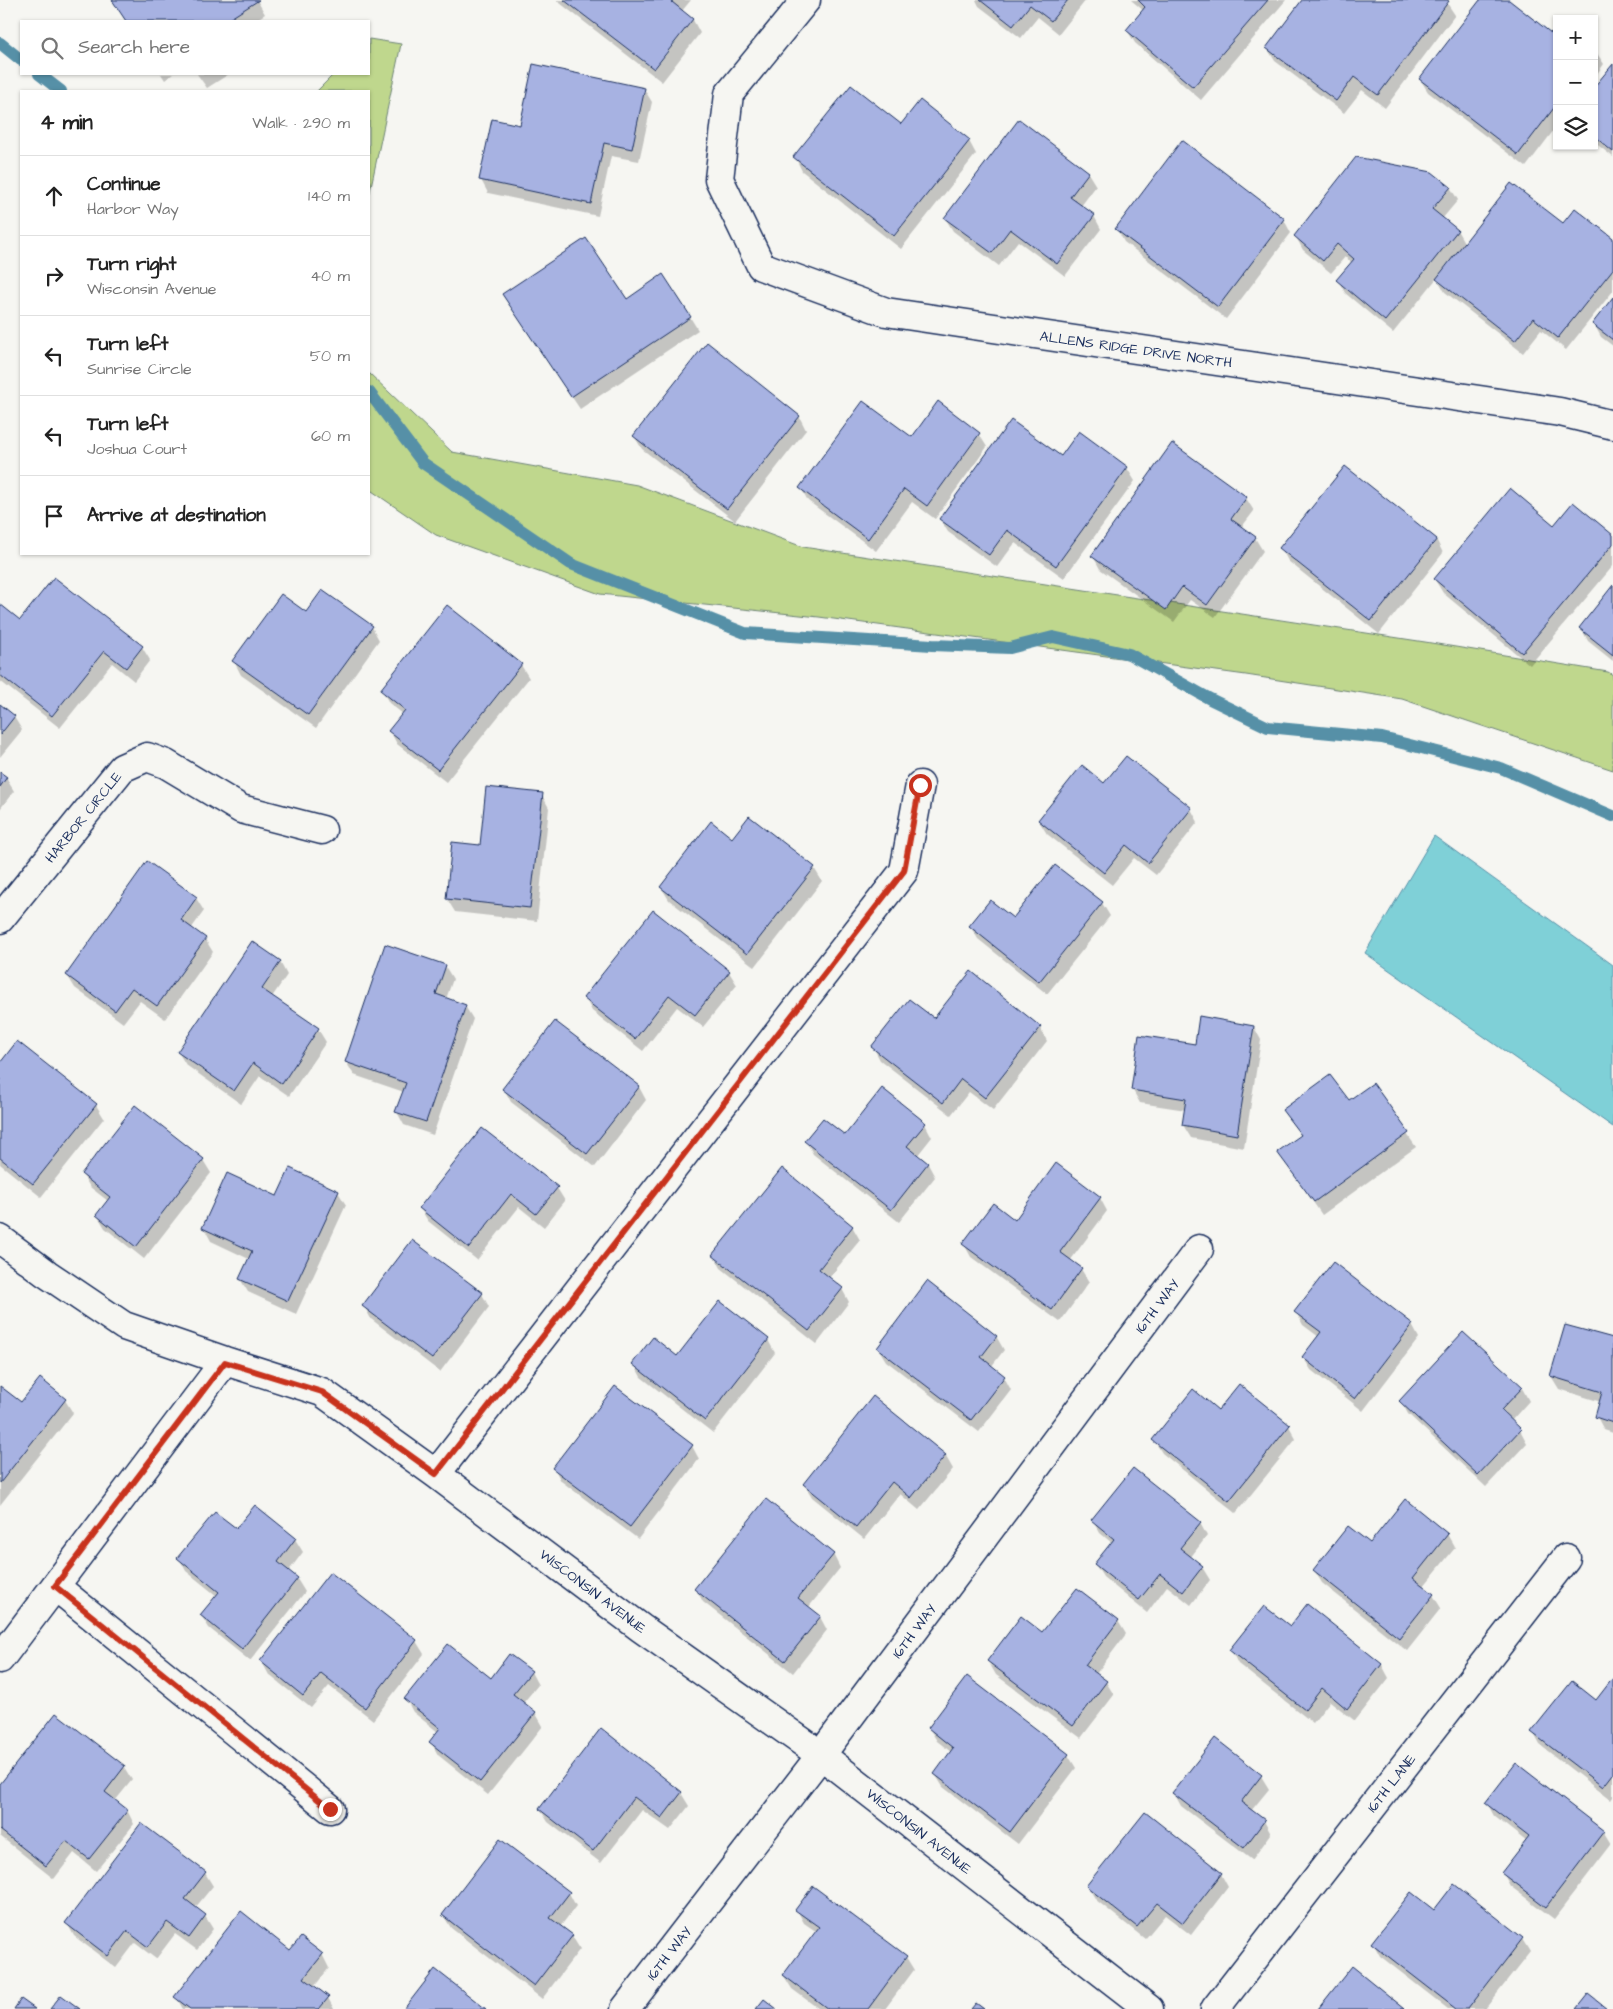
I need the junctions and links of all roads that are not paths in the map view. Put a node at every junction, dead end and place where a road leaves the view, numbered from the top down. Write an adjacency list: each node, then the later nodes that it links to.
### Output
1 (806, 0): 2 (street, ALLENS RIDGE DRIVE NORTH)
2 (1613, 426)
3 (920, 785): 9 (street)
4 (322, 830): 5 (street, HARBOR CIRCLE)
5 (0, 919)
6 (0, 1239): 8 (street, WISCONSIN AVENUE)
7 (1199, 1249): 13 (street, 16TH WAY)
8 (225, 1362): 9 (street, WISCONSIN AVENUE); 11 (street)
9 (436, 1474): 13 (street, WISCONSIN AVENUE)
10 (1566, 1558): 17 (street, 16TH LANE)
11 (55, 1586): 12 (street); 14 (street)
12 (0, 1659)
13 (821, 1756): 15 (street, 16TH WAY); 16 (street, WISCONSIN AVENUE)
14 (330, 1809)
15 (625, 2009)
16 (1149, 2009)
17 (1215, 2009)

